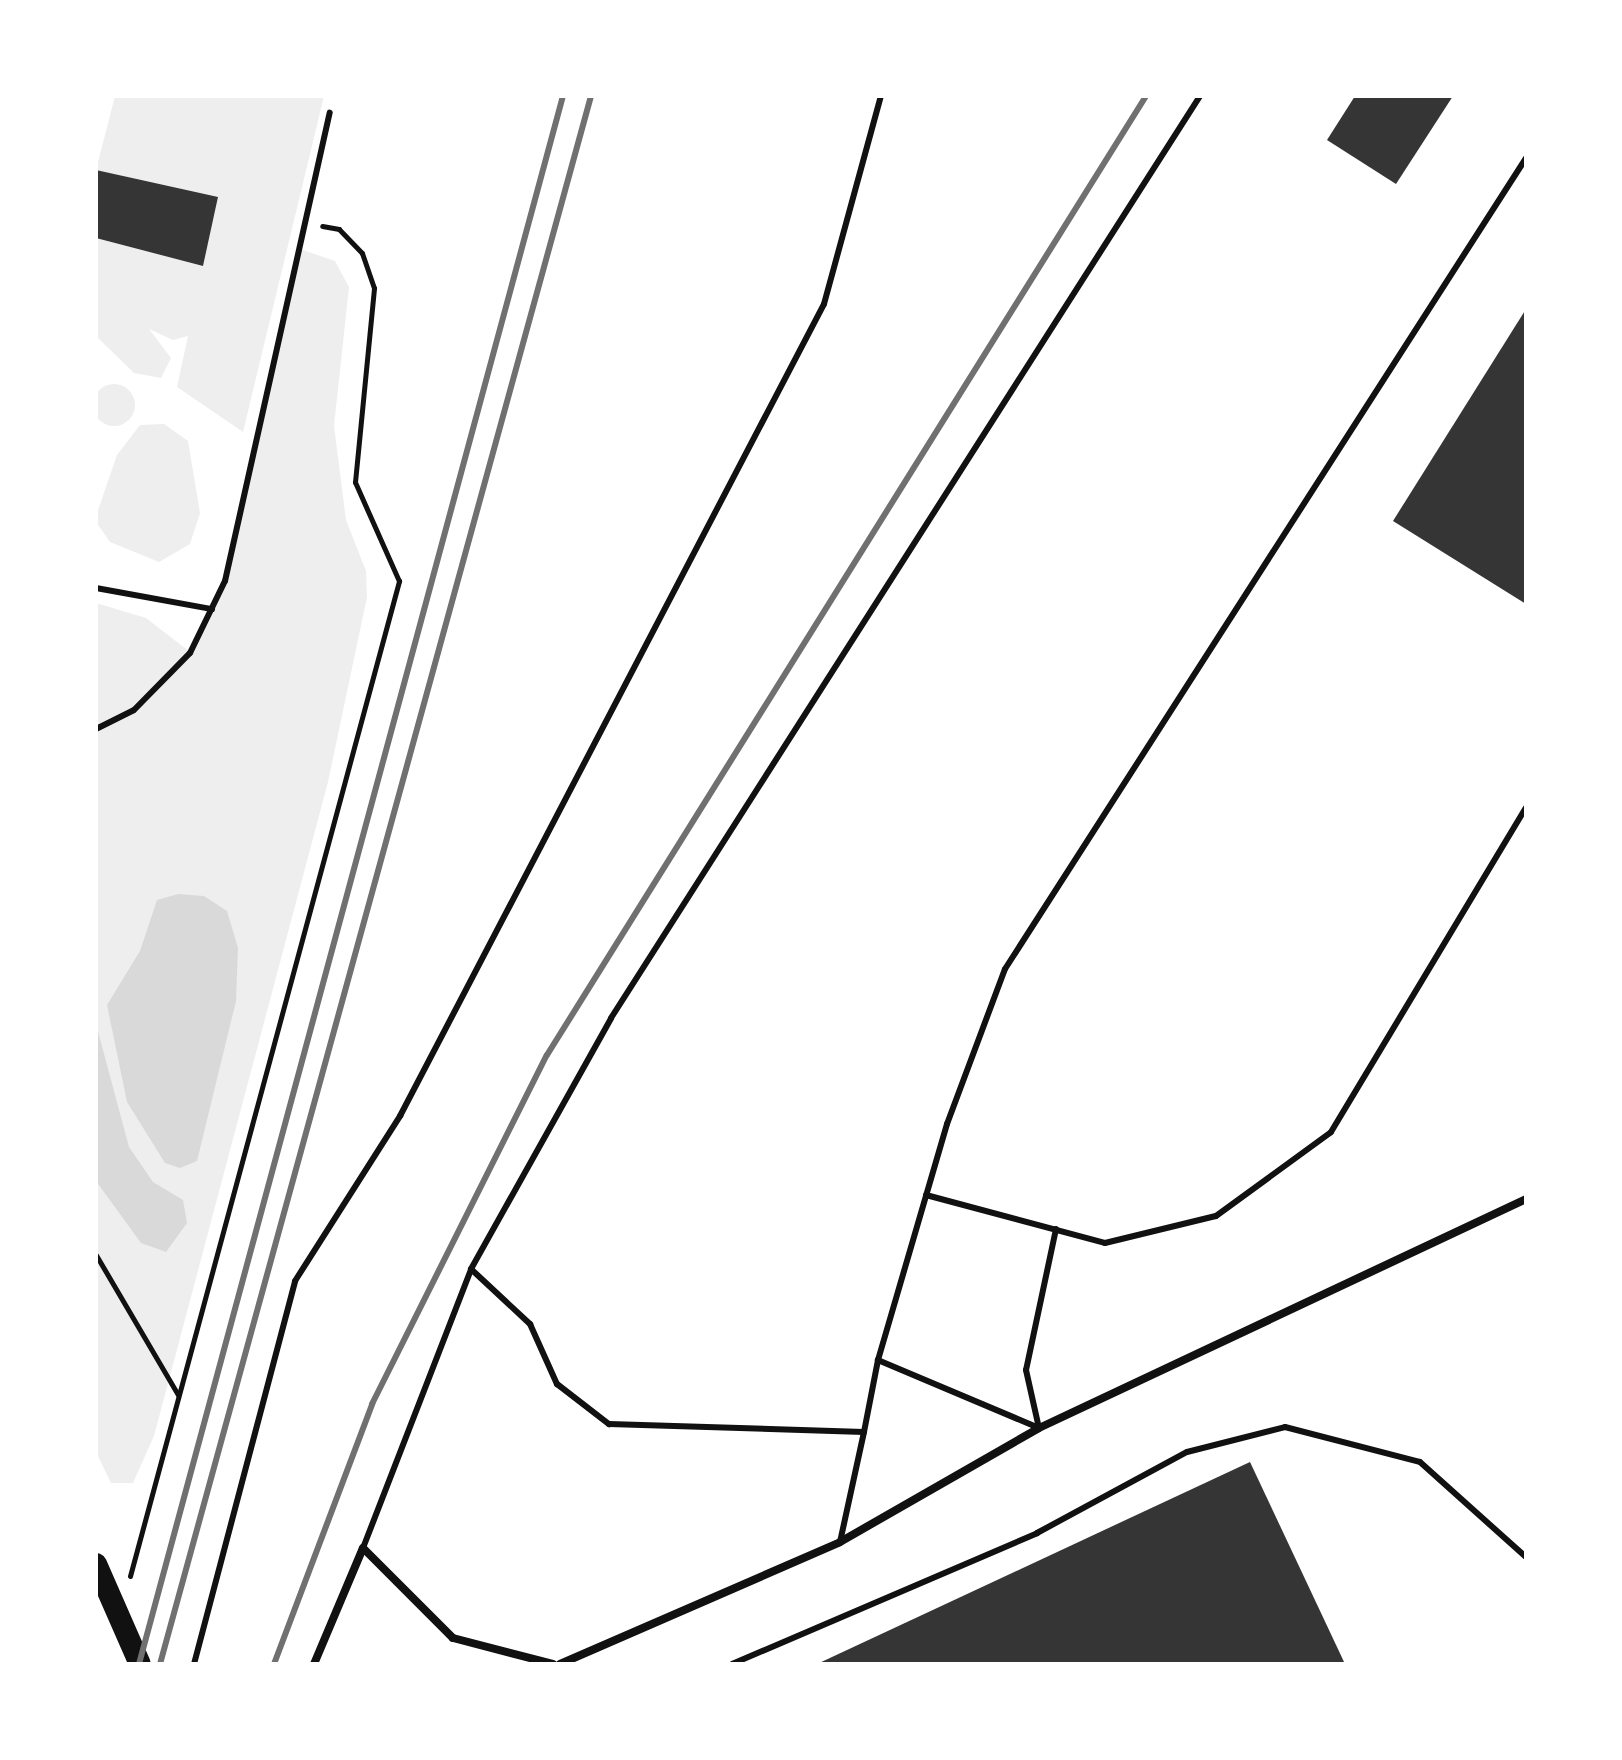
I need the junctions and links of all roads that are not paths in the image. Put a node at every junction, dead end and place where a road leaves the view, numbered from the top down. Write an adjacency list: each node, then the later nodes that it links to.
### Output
1 (881, 96): 21 (lane)
2 (1200, 96): 12 (lane)
3 (330, 113): 6 (lane)
4 (1526, 158): 9 (lane)
5 (96, 588): 6 (lane)
6 (212, 609): 7 (lane)
7 (96, 729)
8 (1526, 808): 11 (lane)
9 (926, 1195): 11 (lane); 13 (lane)
10 (1526, 1199): 14 (street)
11 (1056, 1229): 14 (lane)
12 (471, 1269): 15 (lane); 17 (lane)
13 (878, 1360): 14 (lane); 15 (lane)
14 (1039, 1428): 16 (street)
15 (864, 1432): 16 (lane)
16 (840, 1542): 24 (street)
17 (363, 1548): 22 (street); 23 (street)
18 (1526, 1557): 25 (lane)
19 (96, 1564): 20 (highway)
20 (140, 1664)
21 (194, 1664)
22 (314, 1664)
23 (553, 1664)
24 (560, 1664)
25 (732, 1664)

